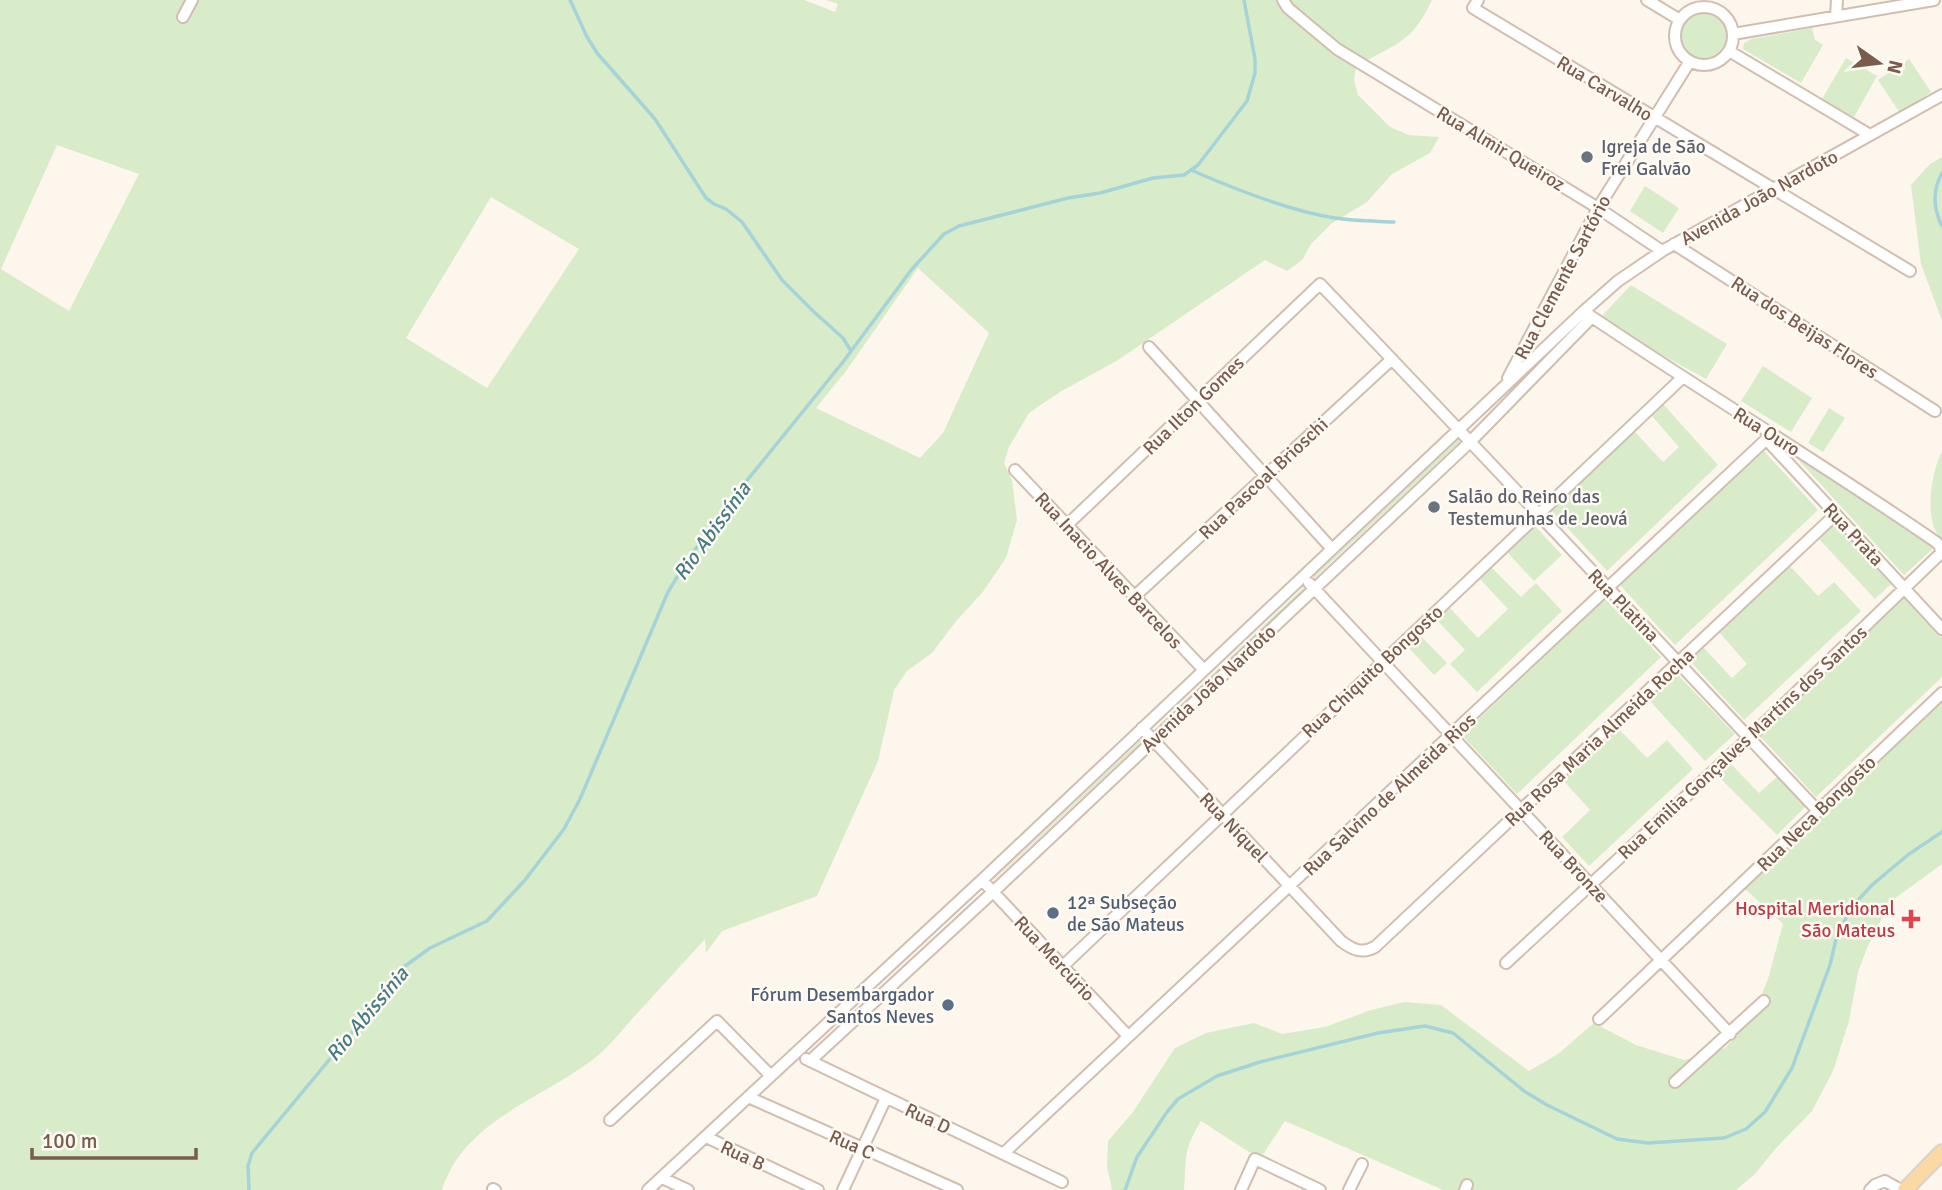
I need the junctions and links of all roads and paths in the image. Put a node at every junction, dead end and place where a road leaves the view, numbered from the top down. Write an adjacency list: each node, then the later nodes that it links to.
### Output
1 (192, 0): 8 (street)
2 (1283, 0): 17 (street, Rua Almir Queiroz)
3 (1647, 0): 9 (street)
4 (1837, 0): 7 (street)
5 (1934, 0): 7 (street)
6 (1475, 4): 14 (street, Rua Carvalho)
7 (1836, 16): 10 (street)
8 (183, 17)
9 (1680, 20): 10 (street); 12 (street)
10 (1734, 34): 11 (street)
11 (1729, 51): 12 (street); 15 (street)
12 (1690, 61): 14 (street, Rua Clemente Sartório)
13 (1942, 95): 15 (street, Avenida João Nardoto)
14 (1654, 117): 16 (street, Rua Carvalho); 17 (street, Rua Clemente Sartório)
15 (1870, 135): 16 (street, Avenida João Nardoto)
16 (1774, 190): 18 (street, Avenida João Nardoto); 20 (street, Rua Carvalho)
17 (1598, 208): 19 (street, Rua Almir Queiroz); 26 (street, Rua Clemente Sartório)
18 (1674, 244): 19 (street, Avenida João Nardoto); 28 (street, Rua dos Beijas Flores)
19 (1662, 251): 22 (street, Avenida João Nardoto)
20 (1910, 271)
21 (1320, 284): 24 (street, Rua Platina); 27 (street, Rua Ilton Gomes)
22 (1588, 314): 25 (street, Rua Ouro); 26 (street, Avenida João Nardoto); 31 (street, Avenida João Nardoto)
23 (1149, 347): 27 (street)
24 (1392, 359): 29 (street, Rua Platina); 33 (street, Rua Pascoal Brioschi)
25 (1682, 378): 30 (street, Rua Ouro); 35 (street, Rua Chiquito Bongosto)
26 (1503, 387): 29 (street, Avenida João Nardoto)
27 (1196, 401): 33 (street); 36 (street, Rua Ilton Gomes)
28 (1936, 411)
29 (1460, 429): 31 (street, Rua Platina); 38 (street, Avenida João Nardoto)
30 (1769, 436): 34 (street, Rua Prata); 37 (street, Rua Ouro); 41 (street, Rua Salvino de Almeida Rios)
31 (1471, 441): 35 (street, Rua Platina); 40 (street, Avenida João Nardoto)
32 (1014, 470): 36 (street, Rua Inacio Alves Barcelos)
33 (1264, 477): 38 (street); 43 (street, Rua Pascoal Brioschi)
34 (1835, 515): 42 (street, Rua Prata); 46 (street, Rua Rosa Maria Almeida Rocha)
35 (1538, 516): 41 (street, Rua Platina); 45 (street, Rua Chiquito Bongosto)
36 (1067, 525): 43 (street, Rua Inacio Alves Barcelos)
37 (1940, 546): 42 (street, Rua Emilia Gonçalves Martins dos Santos)
38 (1332, 549): 39 (street, Avenida João Nardoto)
39 (1303, 577): 40 (street, Rua Bronze); 47 (street, Avenida João Nardoto)
40 (1314, 588): 45 (street, Rua Bronze); 52 (street, Avenida João Nardoto)
41 (1608, 589): 46 (street, Rua Platina); 50 (street, Rua Salvino de Almeida Rios)
42 (1905, 589): 44 (street, Rua Prata); 51 (street, Rua Emilia Gonçalves Martins dos Santos)
43 (1135, 596): 47 (street, Rua Inacio Alves Barcelos)
44 (1942, 629)
45 (1382, 660): 50 (street, Rua Bronze); 55 (street, Rua Chiquito Bongosto)
46 (1678, 662): 51 (street, Rua Platina); 53 (street, Rua Rosa Maria Almeida Rocha)
47 (1204, 670): 49 (street, Avenida João Nardoto)
48 (1942, 694): 54 (street, Rua Neca Bongosto)
49 (1142, 728): 52 (street, Rua Níquel); 56 (street, Avenida João Nardoto)
50 (1450, 736): 53 (street, Rua Bronze); 58 (street, Rua Salvino de Almeida Rios)
51 (1749, 738): 54 (street, Rua Platina); 57 (street, Rua Emilia Gonçalves Martins dos Santos)
52 (1153, 740): 55 (street, Rua Níquel); 59 (street, Avenida João Nardoto)
53 (1522, 811): 57 (street, Rua Bronze); 60 (street, Rua Rosa Maria Almeida Rocha)
54 (1818, 811): 61 (street, Rua Neca Bongosto)
55 (1221, 814): 58 (street, Rua Níquel); 63 (street, Rua Chiquito Bongosto)
56 (982, 880): 59 (street, Rua Mercúrio); 68 (street, Avenida João Nardoto)
57 (1590, 884): 61 (street, Rua Bronze); 62 (street, Rua Emilia Gonçalves Martins dos Santos)
58 (1291, 887): 60 (street, Rua Níquel); 67 (street, Rua Salvino de Almeida Rios)
59 (993, 892): 63 (street, Rua Mercúrio); 69 (street, Avenida João Nardoto)
60 (1358, 951)
61 (1662, 960): 65 (street, Rua Neca Bongosto); 66 (street, Rua Bronze)
62 (1506, 963)
63 (1063, 966): 67 (street, Rua Mercúrio)
64 (1764, 1001): 66 (street)
65 (1599, 1019)
66 (1730, 1034): 71 (street)
67 (1128, 1036): 78 (street, Rua Salvino de Almeida Rios)
68 (794, 1054): 69 (street, Rua D); 70 (street, Avenida João Nardoto)
69 (810, 1061): 73 (street, Rua D)
70 (771, 1076): 72 (street, Avenida João Nardoto); 74 (street)
71 (1675, 1082)
72 (748, 1097): 75 (street, Avenida João Nardoto); 76 (street, Rua C)
73 (886, 1098): 76 (street); 78 (street, Rua D)
74 (610, 1120)
75 (706, 1137): 80 (street, Avenida João Nardoto); 84 (street, Rua B)
76 (863, 1149): 85 (street); 86 (street, Rua C)
77 (1942, 1152): 91 (main road)
78 (1004, 1153): 81 (street, Rua D)
79 (1362, 1164): 89 (street)
80 (662, 1178): 82 (street, Avenida João Nardoto); 83 (street)
81 (1062, 1182)
82 (648, 1190)
83 (688, 1190)
84 (818, 1190)
85 (843, 1190)
86 (957, 1190)
87 (1241, 1190): 88 (street)
88 (1321, 1190)
89 (1349, 1190)
90 (1870, 1190): 91 (street)
91 (1903, 1190)

